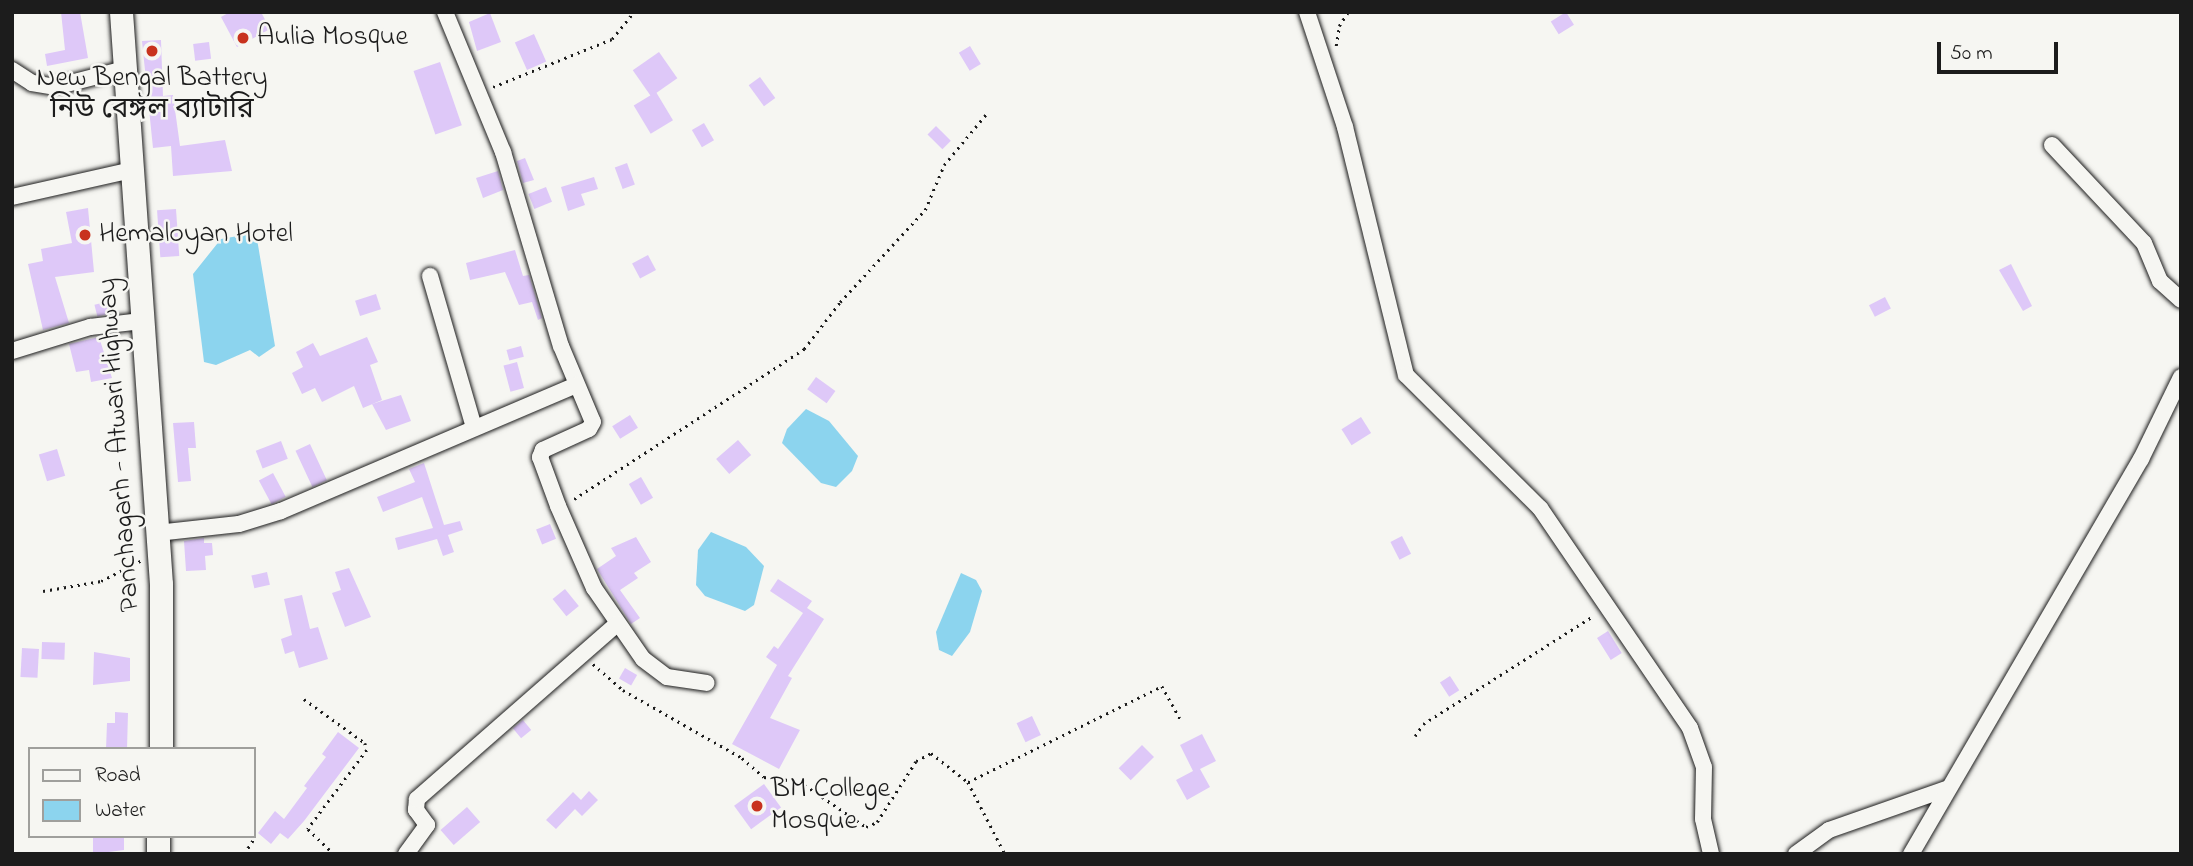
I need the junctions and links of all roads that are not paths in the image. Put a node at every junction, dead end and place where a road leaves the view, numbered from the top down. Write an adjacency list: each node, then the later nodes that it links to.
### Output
1 (121, 12): 4 (main road, Panchagarh - Atwari Highway)
2 (446, 12): 14 (street)
3 (1307, 12): 22 (street)
4 (125, 69): 5 (street); 7 (main road, Panchagarh - Atwari Highway)
5 (12, 70)
6 (2052, 145): 10 (street)
7 (132, 170): 8 (street); 11 (main road, Panchagarh - Atwari Highway)
8 (12, 197)
9 (430, 276): 15 (street)
10 (2181, 300)
11 (142, 321): 12 (street); 16 (main road, Panchagarh - Atwari Highway)
12 (12, 351)
13 (2181, 377): 20 (street)
14 (576, 385): 15 (street); 17 (street)
15 (474, 427): 16 (street)
16 (157, 533): 19 (main road, Panchagarh - Atwari Highway)
17 (618, 624): 18 (street); 21 (street)
18 (707, 684)
19 (161, 747)
20 (1949, 788): 23 (street); 24 (street)
21 (406, 854)
22 (1711, 854)
23 (1796, 854)
24 (1911, 854)

